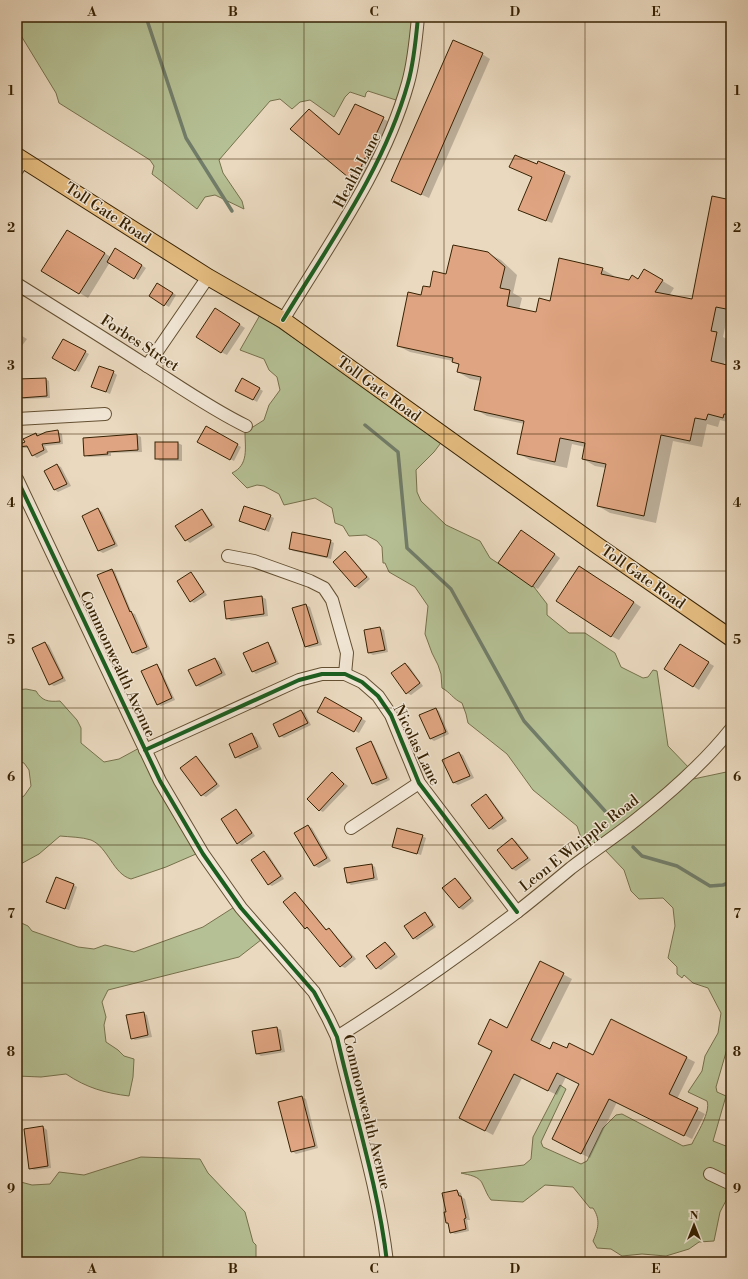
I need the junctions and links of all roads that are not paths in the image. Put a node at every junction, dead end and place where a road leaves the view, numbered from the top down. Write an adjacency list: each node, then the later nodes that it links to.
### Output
1 (418, 17): 5 (street, Health Lane)
2 (19, 162): 3 (main road, Toll Gate Road)
3 (208, 277): 5 (main road, Toll Gate Road); 6 (street)
4 (17, 284): 6 (street, Forbes Street)
5 (283, 320): 12 (main road, Toll Gate Road)
6 (147, 366): 9 (street, Forbes Street)
7 (105, 414): 8 (street)
8 (17, 419)
9 (246, 426)
10 (17, 479): 15 (street, Commonwealth Avenue)
11 (228, 556): 13 (street)
12 (731, 638)
13 (345, 674): 15 (street, Nicolas Lane); 16 (street, Nicolas Lane)
14 (731, 729): 18 (street, Leon E Whipple Road)
15 (145, 750): 19 (street, Commonwealth Avenue)
16 (419, 783): 17 (street); 18 (street, Nicolas Lane)
17 (351, 828)
18 (517, 912): 19 (street, Leon E Whipple Road)
19 (338, 1037): 22 (street, Commonwealth Avenue)
20 (710, 1174): 21 (street)
21 (731, 1184)
22 (387, 1262)

